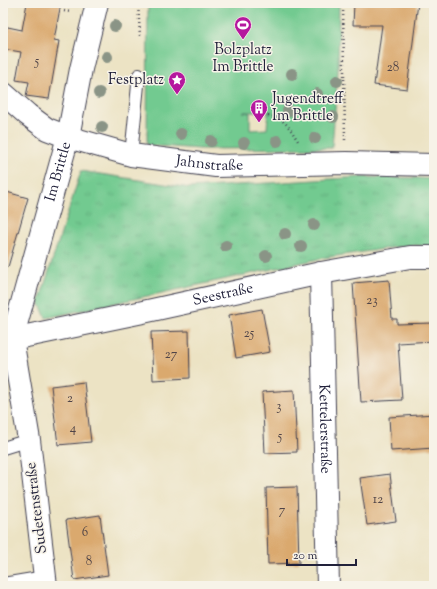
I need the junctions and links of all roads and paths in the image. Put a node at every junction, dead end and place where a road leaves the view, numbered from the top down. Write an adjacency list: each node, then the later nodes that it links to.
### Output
1 (97, 3): 8 (street, Im Brittle)
2 (138, 3): 4 (path)
3 (343, 3): 10 (path)
4 (140, 36)
5 (139, 75): 9 (lane)
6 (3, 93): 8 (street, Jahnstraße)
7 (268, 116): 11 (path)
8 (68, 137): 9 (street, Jahnstraße); 15 (street, Im Brittle)
9 (131, 154): 11 (street, Jahnstraße)
10 (346, 163): 11 (street, Jahnstraße); 12 (street, Jahnstraße)
11 (301, 164)
12 (434, 165)
13 (434, 257): 14 (street, Seestraße)
14 (321, 273): 15 (street, Seestraße); 20 (street, Kettelerstraße)
15 (8, 340): 16 (street, Sudetenstraße)
16 (29, 440): 17 (lane, Sudetenstraße); 18 (street, Sudetenstraße)
17 (3, 448)
18 (45, 581): 19 (lane, Sudetenstraße)
19 (3, 584)
20 (328, 586)

